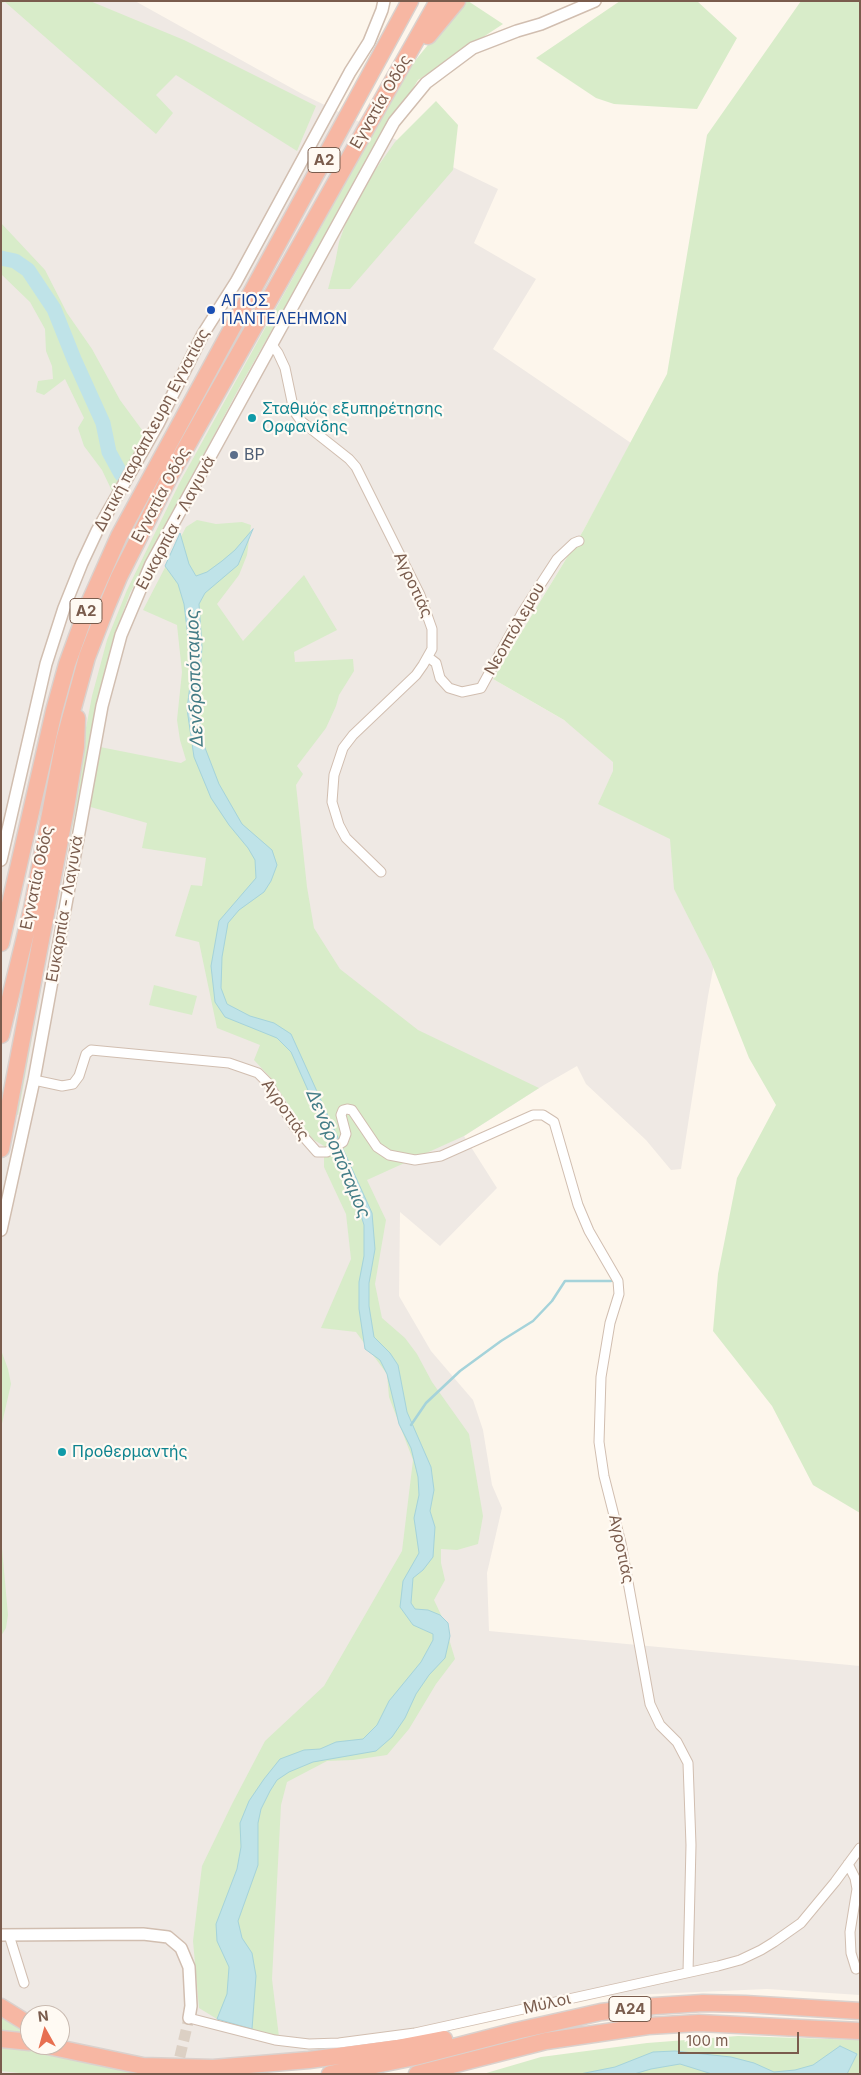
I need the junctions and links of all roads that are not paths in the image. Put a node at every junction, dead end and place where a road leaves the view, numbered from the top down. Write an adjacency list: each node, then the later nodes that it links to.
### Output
1 (384, 1): 13 (street, Δυτική παράπλευρη Εγνατίας)
2 (438, 1): 8 (highway, Εγνατία Οδός / Α2)
3 (457, 1): 8 (highway)
4 (576, 1): 7 (street, Ευκαρπία - Λαγυνά)
5 (595, 1): 7 (street, Ευκαρπία - Λαγυνά)
6 (406, 5): 15 (highway, Εγνατία Οδός / Α2)
7 (517, 31): 9 (street, Ευκαρπία - Λαγυνά)
8 (397, 76): 12 (highway, Εγνατία Οδός / Α2)
9 (272, 345): 11 (street, Αγροτιάς); 17 (street, Ευκαρπία - Λαγυνά)
10 (578, 541): 11 (street, Νεοπτόλεμου)
11 (428, 657): 14 (street, Αγροτιάς)
12 (79, 688): 16 (highway, Εγνατία Οδός / Α2); 18 (highway)
13 (1, 860)
14 (381, 872)
15 (1, 943)
16 (1, 1035)
17 (34, 1080): 19 (street, Ευκαρπία - Λαγυνά); 24 (street, Αγροτιάς)
18 (1, 1149)
19 (1, 1230)
20 (860, 1848): 21 (street, Μύλοι)
21 (848, 1864): 23 (street); 24 (street, Μύλοι)
22 (5, 1935): 25 (street); 28 (street)
23 (856, 1970)
24 (688, 1972): 28 (street, Μύλοι)
25 (24, 1983)
26 (1, 2007): 29 (highway)
27 (860, 2011): 30 (highway, Α24)
28 (189, 2018)
29 (20, 2019)
30 (516, 2031): 36 (highway); 37 (highway, Α24)
31 (860, 2031): 38 (highway, Α24)
32 (1, 2039): 33 (highway)
33 (20, 2041)
34 (70, 2044): 36 (highway)
35 (70, 2051): 36 (highway)
36 (105, 2058)
37 (330, 2074)
38 (417, 2074)

